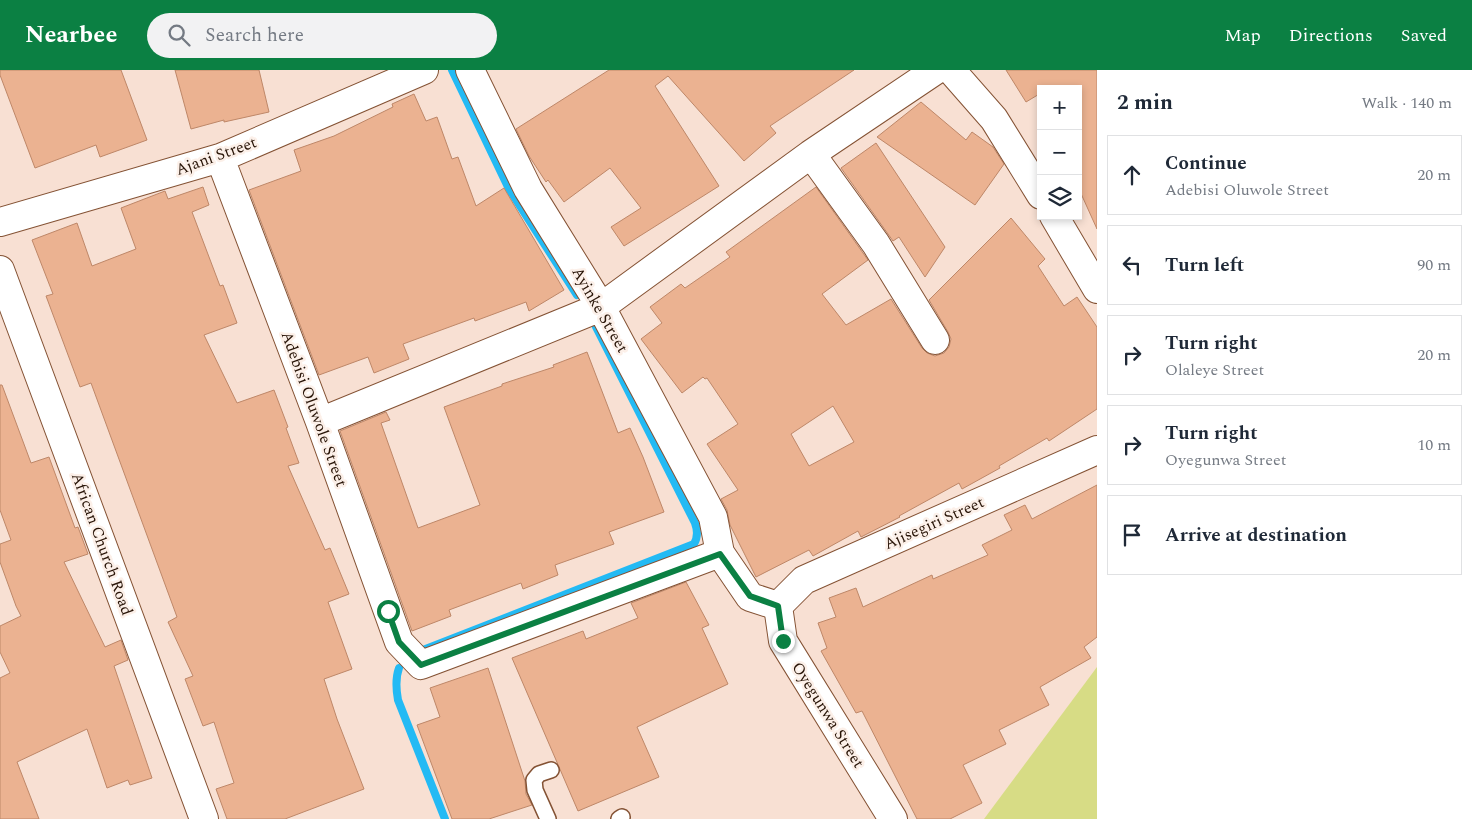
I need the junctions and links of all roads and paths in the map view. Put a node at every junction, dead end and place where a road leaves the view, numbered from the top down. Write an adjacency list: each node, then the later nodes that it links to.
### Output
1 (470, 70): 12 (street, Ayinke Street)
2 (936, 70): 5 (street)
3 (951, 70): 7 (street)
4 (414, 72): 6 (street, Ajani Street)
5 (811, 154): 12 (street); 13 (street)
6 (220, 158): 9 (street, Ajani Street); 14 (street, Adebisi Oluwole Street)
7 (1037, 189)
8 (1056, 220): 11 (street)
9 (0, 222)
10 (0, 270): 19 (street, African Church Road)
11 (1097, 289)
12 (600, 307): 14 (street); 16 (street, Ayinke Street)
13 (935, 340)
14 (320, 422): 16 (street, Adebisi Oluwole Street)
15 (1097, 450): 17 (street, Ajisegiri Street)
16 (720, 554): 17 (street)
17 (778, 606): 21 (street, Oyegunwa Street)
18 (551, 770): 20 (lane)
19 (204, 819)
20 (548, 819)
21 (893, 819)

